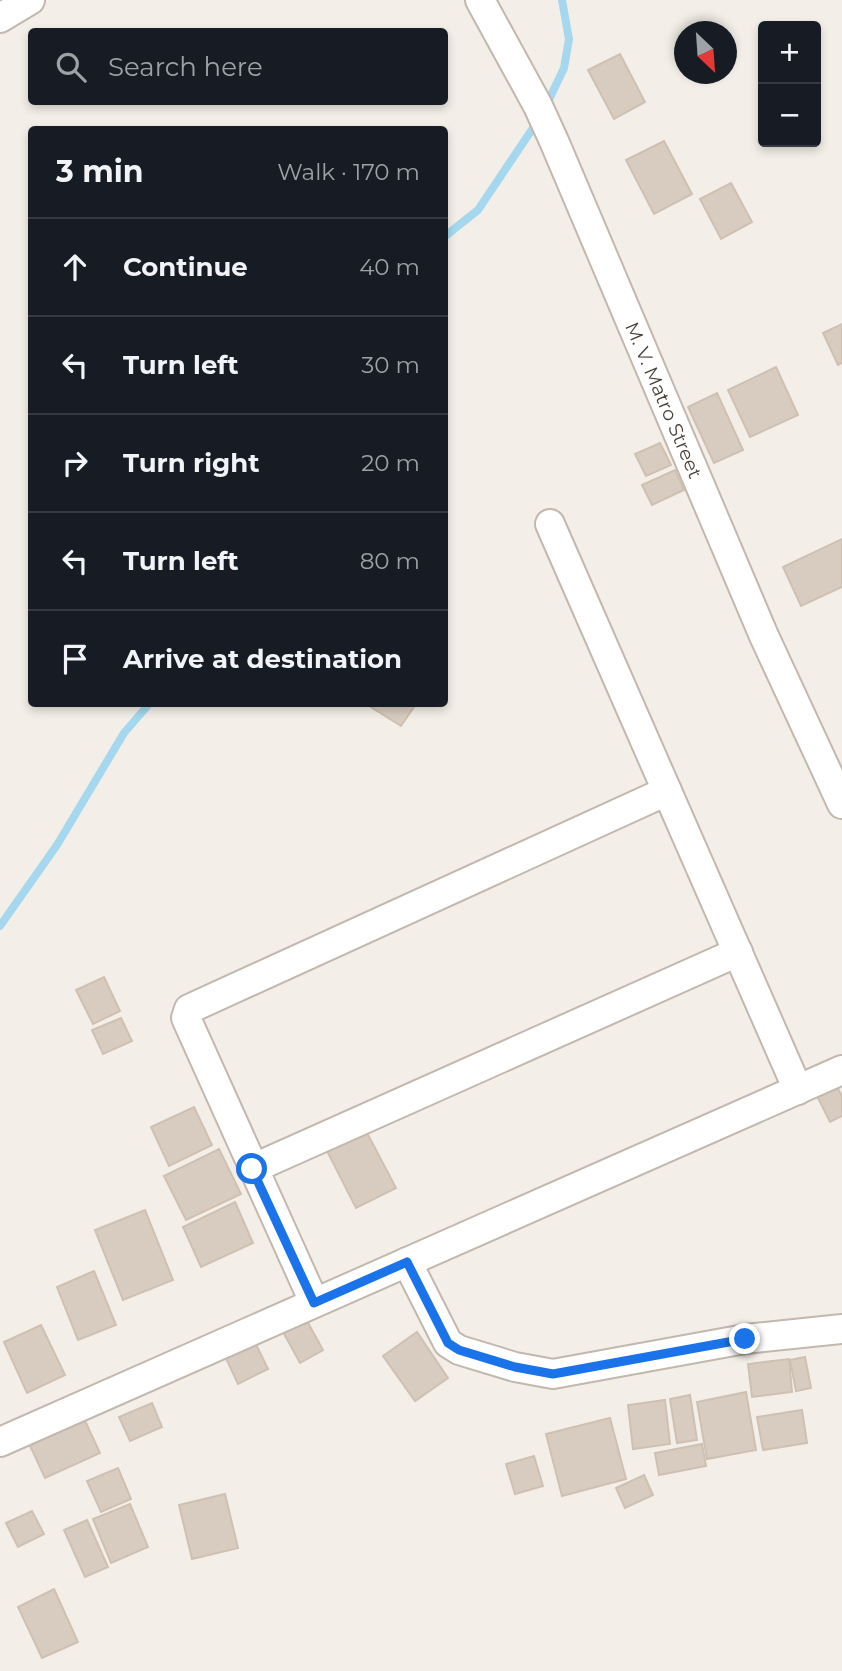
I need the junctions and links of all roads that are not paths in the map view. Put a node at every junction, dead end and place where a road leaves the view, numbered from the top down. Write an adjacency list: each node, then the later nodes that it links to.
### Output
1 (30, 0): 3 (street)
2 (480, 0): 6 (street, M. V. Matro Street)
3 (0, 18)
4 (550, 524): 5 (street)
5 (667, 792): 7 (street); 10 (street)
6 (842, 804)
7 (738, 952): 9 (street); 10 (street)
8 (842, 1070): 9 (street)
9 (798, 1090): 11 (street)
10 (252, 1169): 12 (street)
11 (407, 1262): 12 (street); 13 (street)
12 (314, 1303): 14 (street)
13 (842, 1329)
14 (0, 1442)

